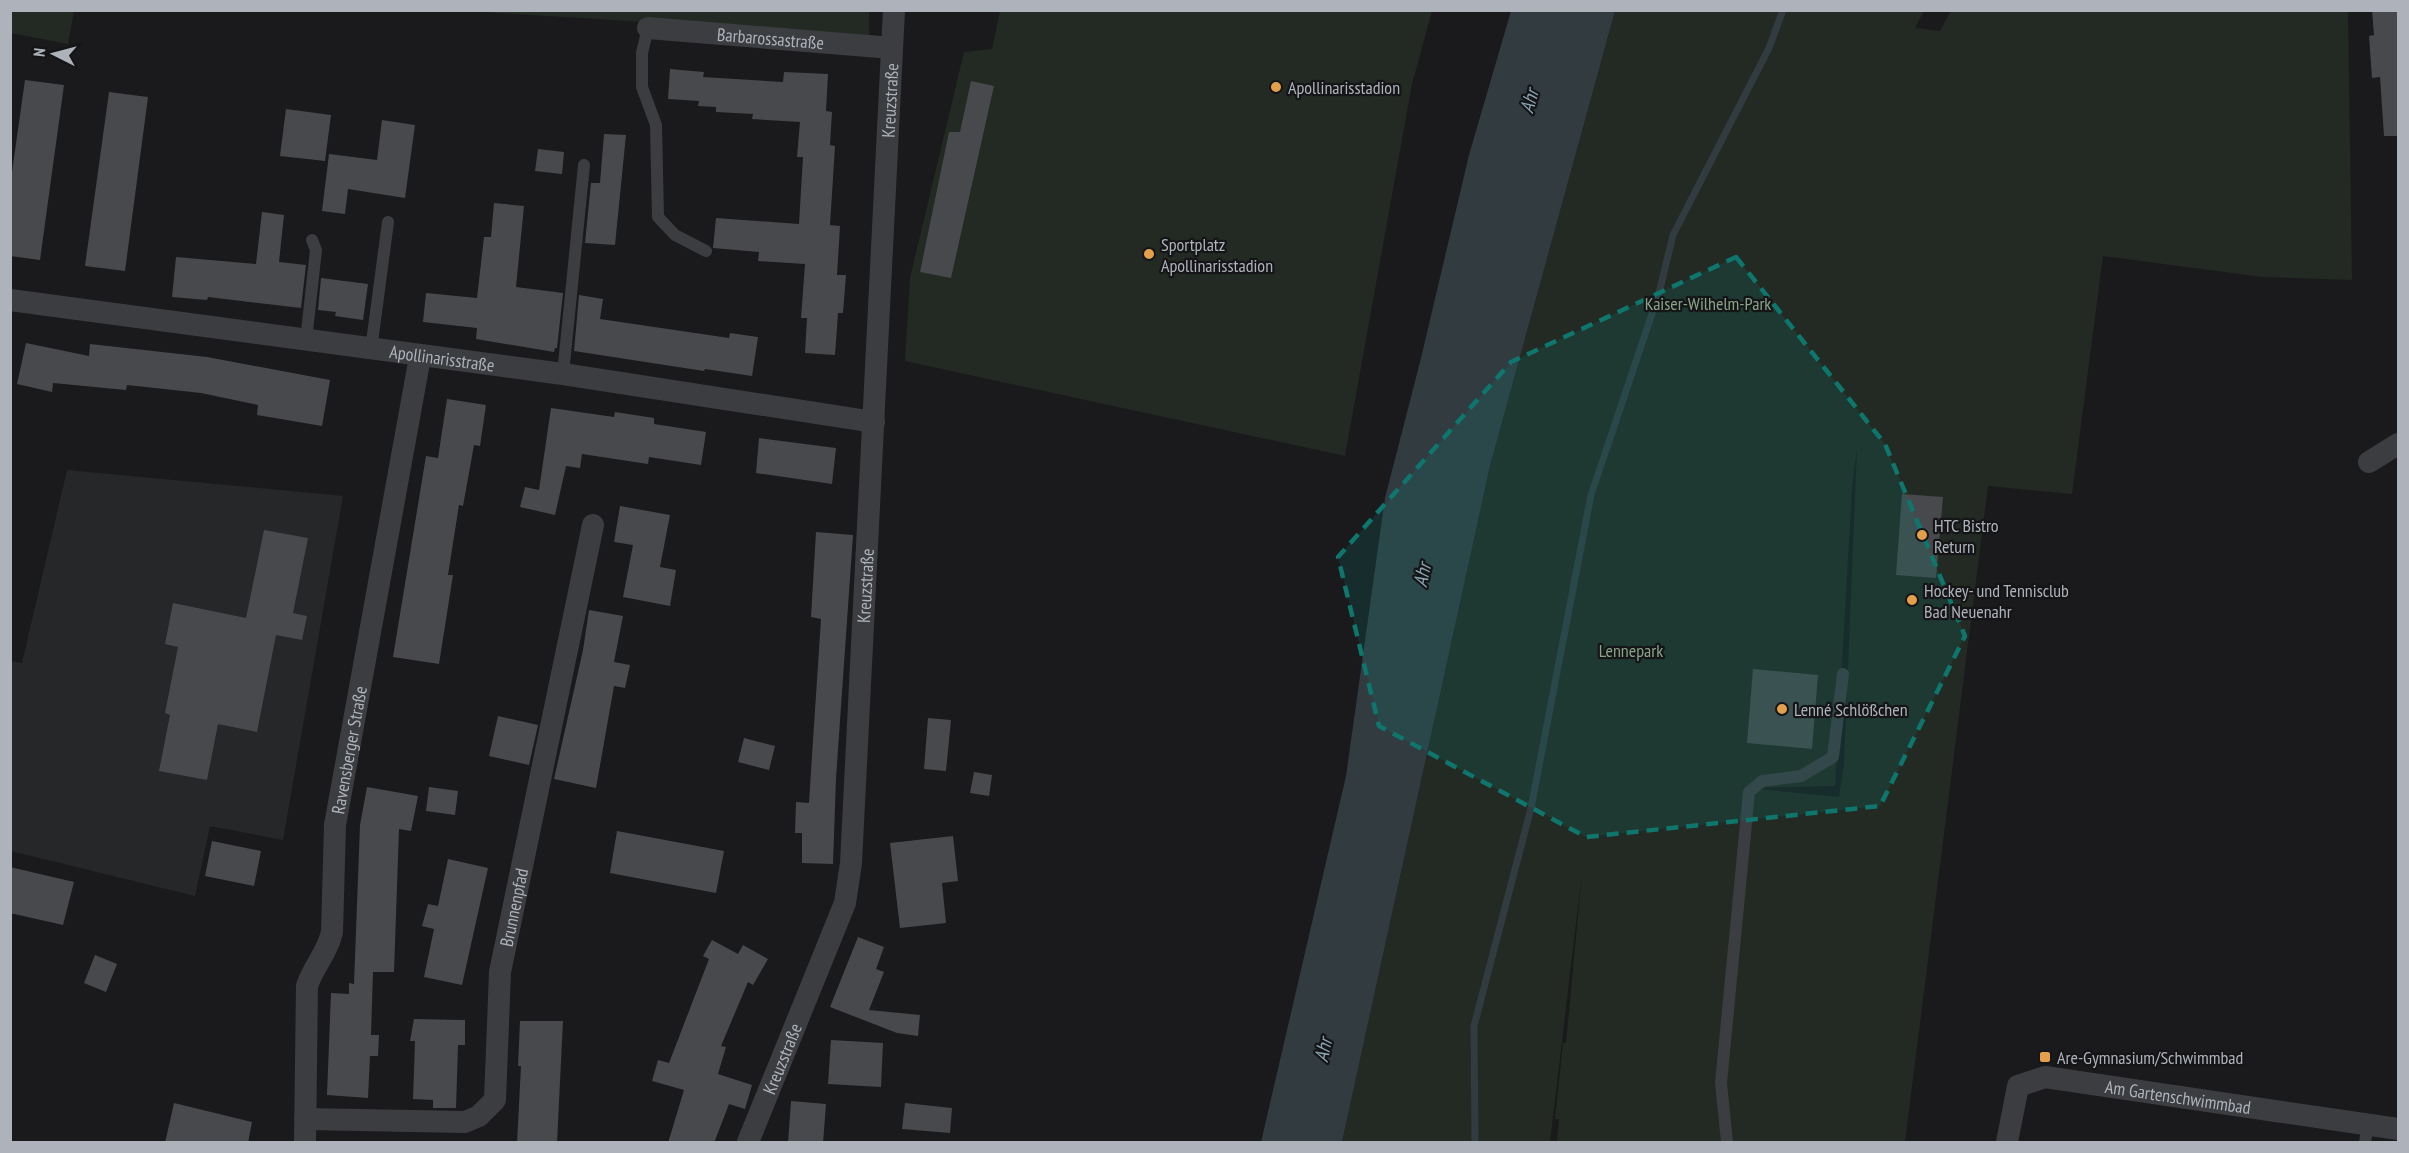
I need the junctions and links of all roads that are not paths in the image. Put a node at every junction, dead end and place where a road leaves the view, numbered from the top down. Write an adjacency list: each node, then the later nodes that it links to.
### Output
1 (894, 10): 3 (street, Kreuzstraße)
2 (648, 28): 3 (street, Barbarossastraße); 7 (lane)
3 (892, 48): 13 (street, Kreuzstraße)
4 (584, 165): 12 (lane)
5 (388, 222): 10 (lane)
6 (312, 240): 9 (lane)
7 (706, 251)
8 (10, 300): 9 (street, Apollinarisstraße)
9 (306, 340): 10 (street, Apollinarisstraße)
10 (371, 350): 11 (street, Apollinarisstraße)
11 (420, 357): 12 (street, Apollinarisstraße); 18 (street, Ravensberger Straße)
12 (563, 374): 13 (street, Apollinarisstraße)
13 (874, 423): 22 (street, Kreuzstraße)
14 (2398, 444): 15 (street)
15 (2369, 462)
16 (593, 525): 18 (street, Brunnenpfad)
17 (1843, 674): 23 (lane)
18 (305, 1119): 21 (street, Ravensberger Straße)
19 (2398, 1129): 20 (street, Am Gartenschwimmbad)
20 (2367, 1134): 24 (street, Am Gartenschwimmbad)
21 (304, 1143)
22 (748, 1143)
23 (1727, 1143)
24 (2007, 1143)

